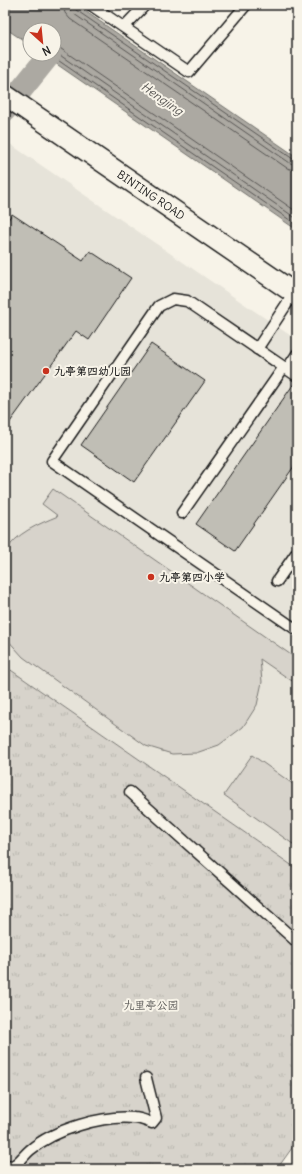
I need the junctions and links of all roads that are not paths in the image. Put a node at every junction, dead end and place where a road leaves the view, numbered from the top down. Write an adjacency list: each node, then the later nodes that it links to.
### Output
1 (91, 5): 4 (lane)
2 (145, 5): 4 (lane)
3 (246, 5): 4 (lane)
4 (124, 27)
5 (5, 95): 6 (street, BINTING ROAD)
6 (296, 294): 7 (lane)
7 (257, 349): 9 (lane); 14 (lane)
8 (297, 354): 9 (lane)
9 (285, 368): 10 (lane); 11 (lane)
10 (297, 376)
11 (182, 513)
12 (297, 552): 13 (lane)
13 (277, 581)
14 (297, 630)
15 (130, 792): 16 (lane)
16 (297, 942)
17 (146, 1078): 18 (lane)
18 (5, 1164)

